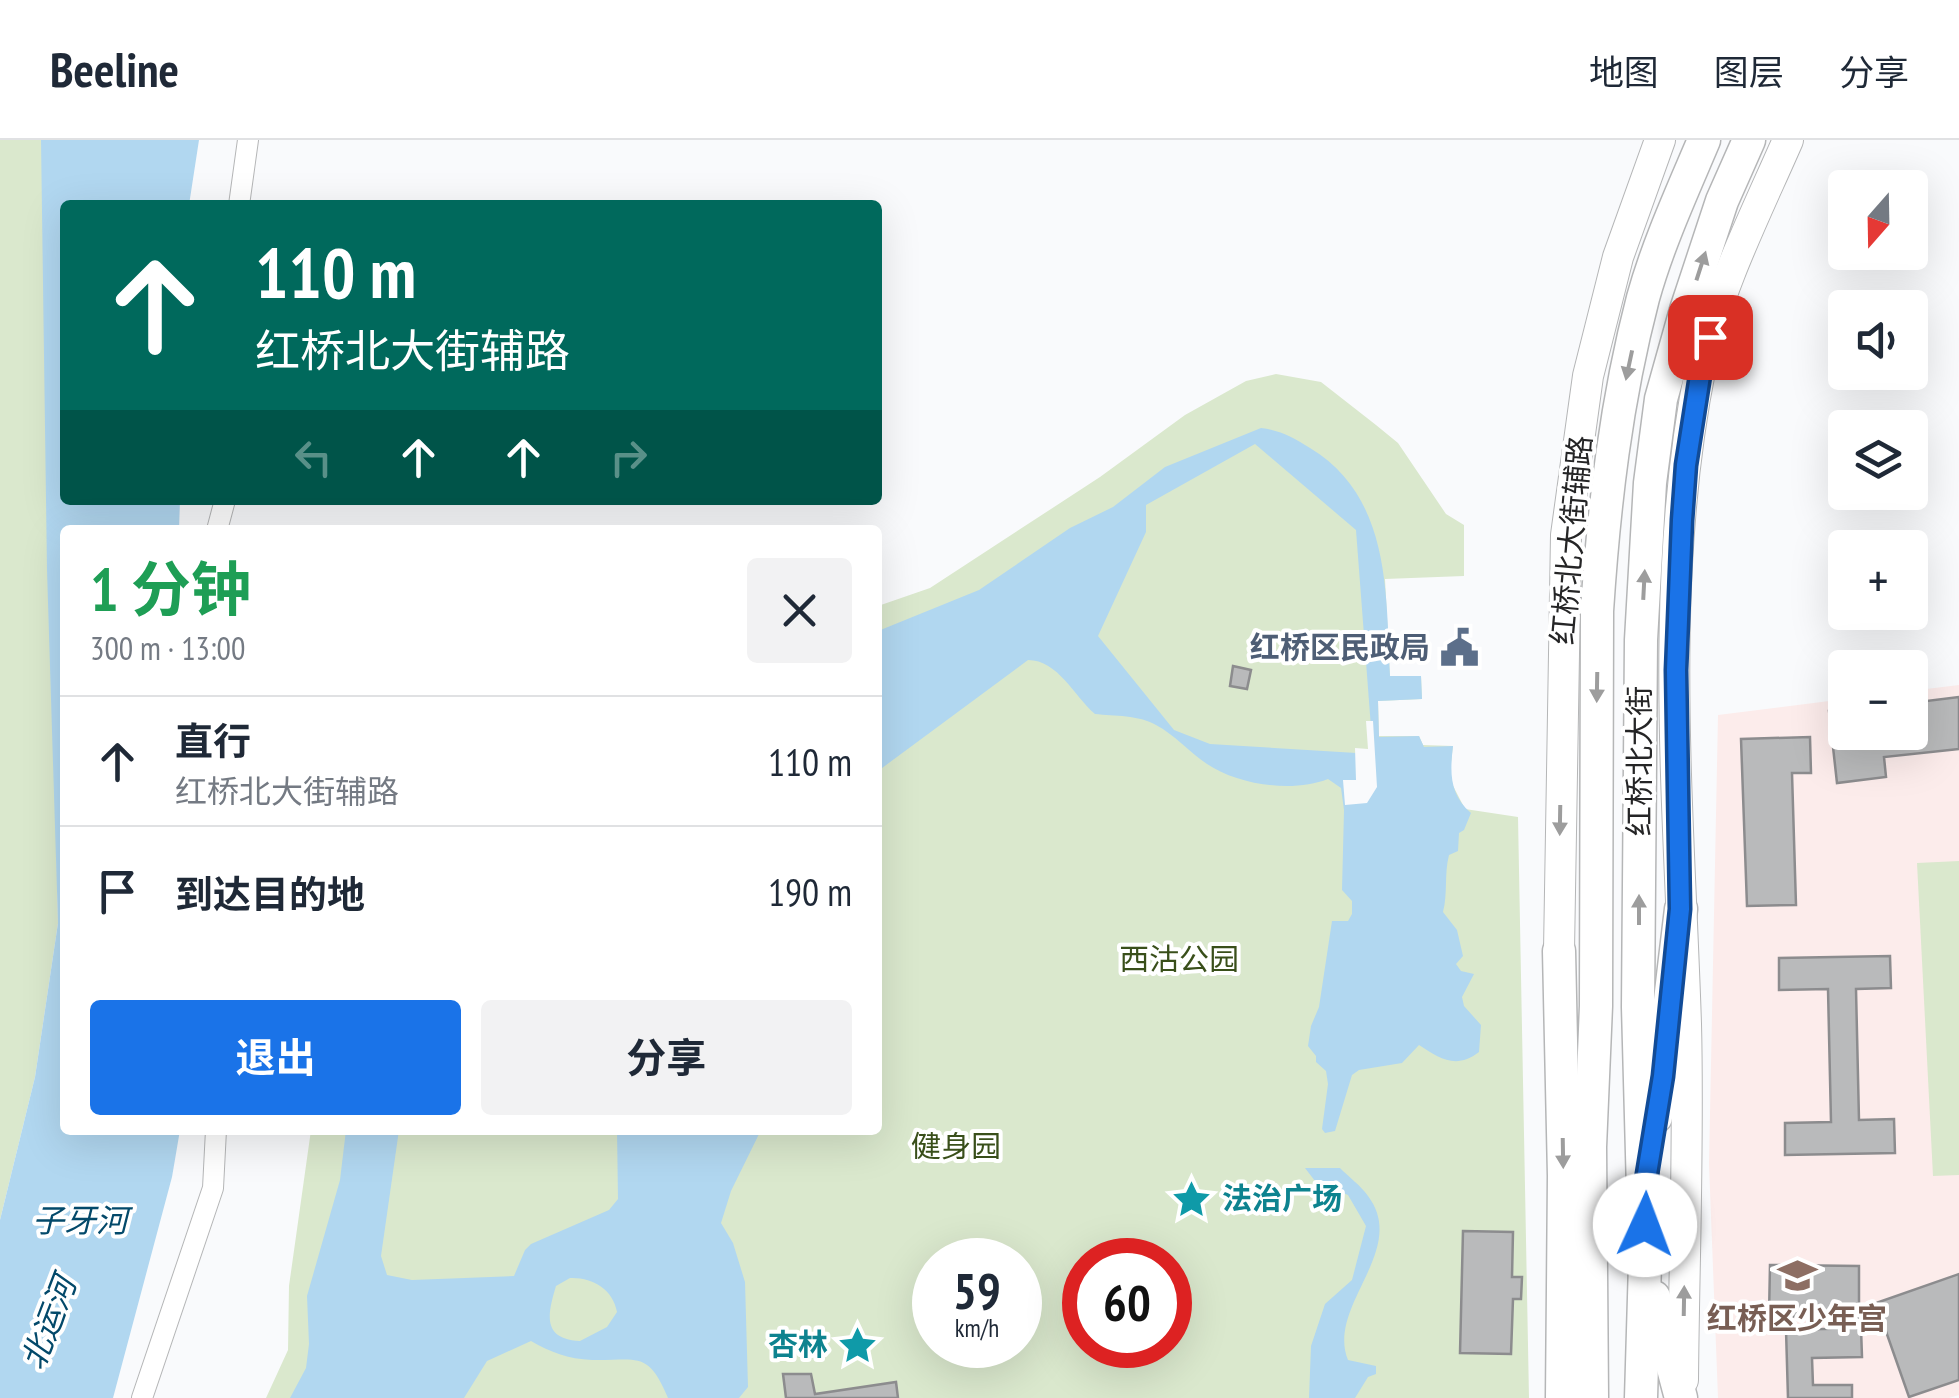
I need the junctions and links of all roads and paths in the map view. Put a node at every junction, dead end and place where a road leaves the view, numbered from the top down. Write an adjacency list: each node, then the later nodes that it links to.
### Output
1 (248, 140): 6 (street)
2 (1660, 140): 8 (main road, 红桥北大街辅路, one-way to 8)
3 (1704, 140): 10 (main road, 红桥北大街, one-way to 10)
4 (1750, 140): 11 (main road, 红桥北大街, one-way to 4)
5 (1788, 140): 7 (main road)
6 (240, 200)
7 (1680, 909): 11 (main road); 17 (main road, one-way to 7)
8 (1559, 951): 10 (main road); 14 (main road, one-way to 14)
9 (216, 1135): 13 (street)
10 (1590, 1147): 15 (main road, 红桥北大街)
11 (1645, 1186): 12 (main road, 红桥北大街)
12 (1645, 1264): 16 (main road, 红桥北大街); 17 (main road)
13 (142, 1398)
14 (1562, 1398)
15 (1592, 1398)
16 (1641, 1398)
17 (1682, 1398)

